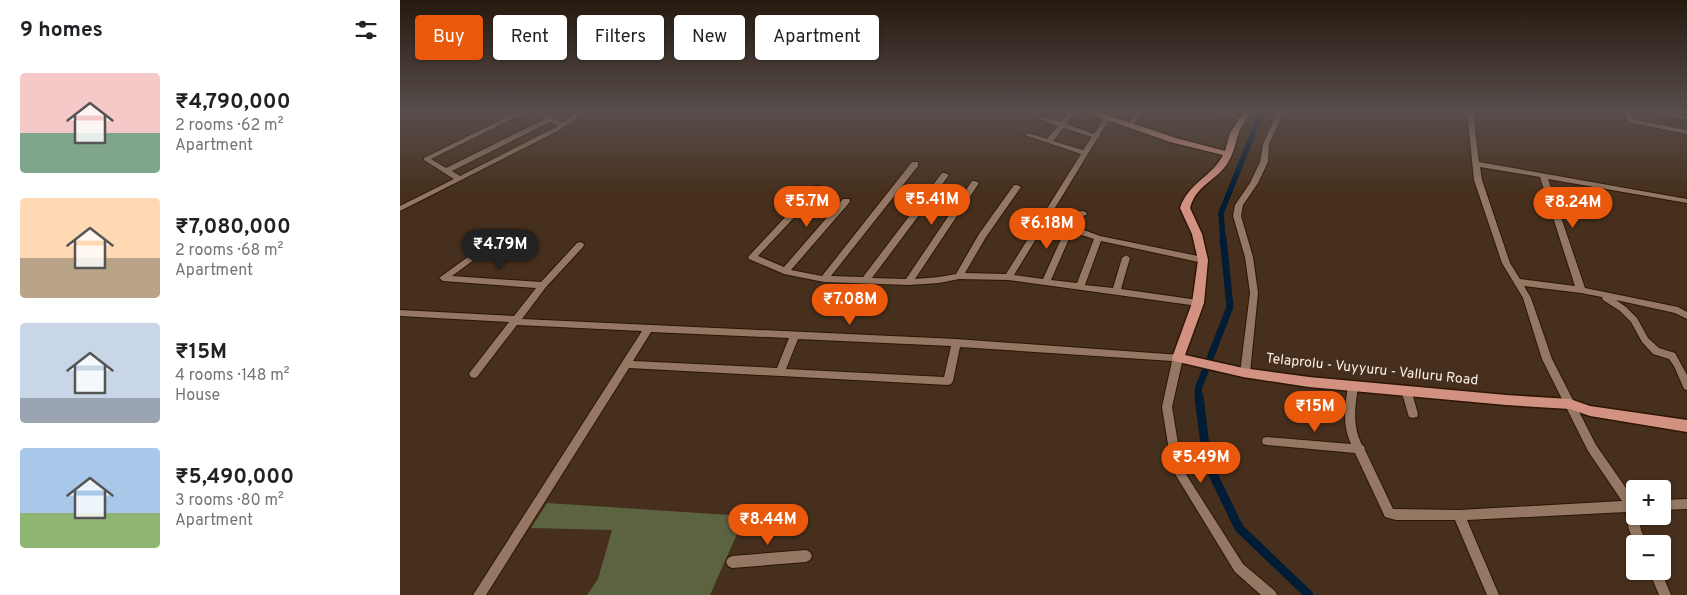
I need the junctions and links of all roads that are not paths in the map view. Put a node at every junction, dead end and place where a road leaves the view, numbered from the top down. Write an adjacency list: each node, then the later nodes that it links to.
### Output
1 (469, 139): 17 (street)
2 (507, 139): 17 (street)
3 (538, 139): 12 (street)
4 (1041, 139): 10 (street)
5 (1094, 139): 13 (street)
6 (1169, 139): 14 (main road)
7 (1232, 139): 14 (main road)
8 (1268, 139): 57 (street)
9 (1473, 139): 16 (street)
10 (1049, 141): 13 (street)
11 (501, 147): 12 (street)
12 (510, 153): 20 (street)
13 (1085, 153): 36 (street)
14 (1228, 154): 33 (main road)
15 (915, 164): 37 (street)
16 (1476, 164): 19 (street); 41 (street)
17 (446, 171): 20 (street)
18 (945, 175): 38 (street)
19 (1543, 176): 25 (street); 44 (street)
20 (460, 179): 26 (street)
21 (974, 183): 40 (street)
22 (1017, 187): 35 (street)
23 (817, 188): 34 (street)
24 (846, 201): 34 (street)
25 (1687, 201)
26 (400, 209)
27 (1083, 213): 28 (street)
28 (1070, 228): 29 (street); 39 (street)
29 (1098, 238): 33 (street); 43 (street)
30 (580, 245): 42 (street)
31 (483, 249): 42 (street)
32 (1126, 258): 45 (street)
33 (1204, 260): 47 (main road)
34 (785, 271): 37 (street)
35 (959, 276): 36 (street); 40 (street)
36 (1008, 276): 39 (street)
37 (824, 279): 38 (street)
38 (866, 280): 40 (street)
39 (1046, 281): 43 (street)
40 (908, 282)
41 (1519, 282): 44 (street); 62 (street)
42 (543, 285): 50 (street)
43 (1080, 287): 45 (street)
44 (1580, 290): 46 (street)
45 (1116, 292): 47 (street)
46 (1604, 296): 49 (street); 60 (street)
47 (1198, 303): 54 (main road)
48 (400, 313): 50 (street)
49 (1687, 316)
50 (518, 321): 51 (street); 58 (street)
51 (649, 328): 52 (street); 55 (street)
52 (795, 335): 53 (street); 56 (street)
53 (956, 343): 54 (street); 56 (street)
54 (1184, 360): 57 (main road, Telaprolu - Vuyyuru - Valluru Road); 76 (street)
55 (626, 364): 56 (street); 75 (street)
56 (780, 372)
57 (1245, 372): 59 (main road, Telaprolu - Vuyyuru - Valluru Road)
58 (474, 374)
59 (1353, 386): 61 (main road, Telaprolu - Vuyyuru - Valluru Road); 66 (street)
60 (1687, 386)
61 (1407, 393): 62 (main road, Telaprolu - Vuyyuru - Valluru Road); 63 (street)
62 (1570, 404): 64 (main road, Telaprolu - Vuyyuru - Valluru Road); 67 (street)
63 (1413, 414)
64 (1687, 426)
65 (1267, 441): 66 (street)
66 (1360, 449): 71 (street)
67 (1626, 496)
68 (1687, 504): 69 (street)
69 (1671, 505)
70 (1626, 506): 71 (street)
71 (1459, 514): 77 (street)
72 (806, 556): 73 (street)
73 (732, 562)
74 (1659, 580): 78 (street)
75 (479, 595)
76 (1271, 595)
77 (1493, 595)
78 (1666, 595)

